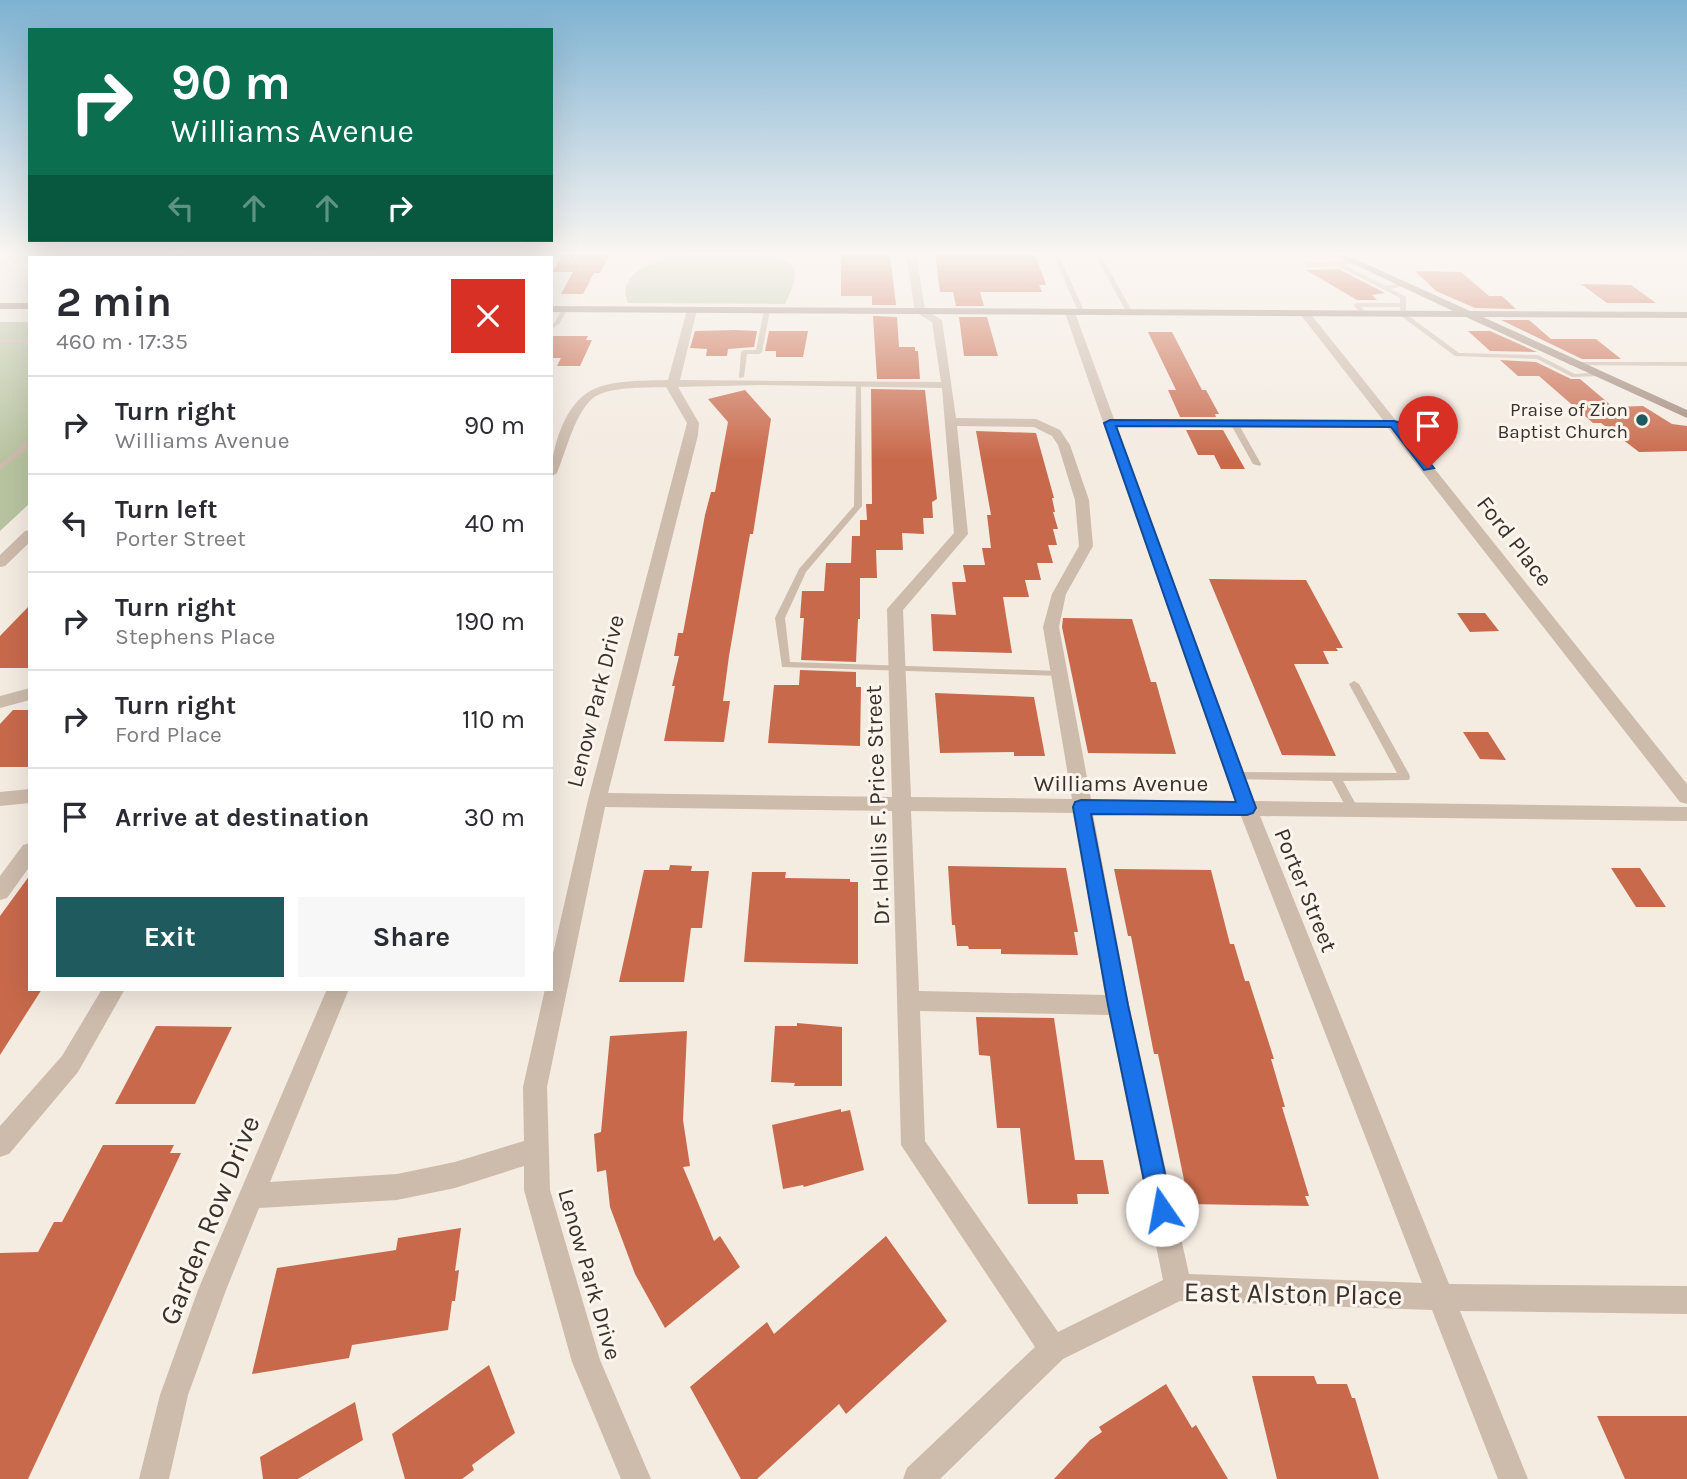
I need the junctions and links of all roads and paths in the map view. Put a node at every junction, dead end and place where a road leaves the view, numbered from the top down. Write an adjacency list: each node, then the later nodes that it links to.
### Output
1 (689, 322): 16 (street)
2 (764, 322): 14 (lane)
3 (937, 322): 17 (street, Dr. Hollis F. Price Street)
4 (1079, 322): 20 (street, Porter Street)
5 (1311, 322): 22 (street, Ford Place)
6 (1416, 322): 12 (lane)
7 (1488, 322): 10 (street)
8 (0, 341): 9 (lane)
9 (28, 341)
10 (1578, 363): 11 (lane); 12 (lane); 13 (street)
11 (1687, 364)
12 (1557, 366): 13 (lane)
13 (1601, 374): 18 (street)
14 (741, 377)
15 (858, 384): 16 (street); 17 (street); 29 (lane)
16 (673, 385): 26 (street); 39 (street, Lenow Park Drive)
17 (947, 385): 19 (street, Dr. Hollis F. Price Street)
18 (1687, 414)
19 (951, 422): 29 (street, Dr. Hollis F. Price Street); 30 (street)
20 (1110, 423): 21 (street); 34 (street, Porter Street)
21 (1234, 424): 22 (street); 24 (lane)
22 (1394, 424): 37 (street, Ford Place)
23 (28, 445): 25 (lane)
24 (1257, 464)
25 (0, 468)
26 (553, 468)
27 (28, 536): 28 (street)
28 (0, 563)
29 (897, 670): 30 (lane); 40 (street, Dr. Hollis F. Price Street)
30 (1059, 674): 41 (street)
31 (1354, 684): 35 (lane)
32 (28, 695): 33 (street)
33 (0, 702)
34 (1236, 776): 35 (lane); 42 (street, Porter Street)
35 (1336, 777): 43 (lane)
36 (28, 796): 38 (street)
37 (1687, 797)
38 (0, 799)
39 (597, 800): 40 (street, Williams Avenue); 52 (street, Lenow Park Drive)
40 (900, 806): 41 (street, Williams Avenue); 49 (street, Dr. Hollis F. Price Street)
41 (1081, 807): 42 (street, Williams Avenue); 50 (street)
42 (1247, 808): 43 (street, Williams Avenue); 55 (street, Porter Street)
43 (1353, 810): 44 (street, Williams Avenue)
44 (1687, 814)
45 (28, 854): 46 (street)
46 (0, 892)
47 (113, 991): 51 (street)
48 (337, 991): 53 (street, Garden Row Drive)
49 (908, 1002): 50 (street); 57 (street, Dr. Hollis F. Price Street)
50 (1118, 1005): 54 (street)
51 (0, 1145)
52 (536, 1150): 53 (street); 59 (street, Lenow Park Drive)
53 (251, 1196): 58 (street, Garden Row Drive)
54 (1178, 1287): 55 (street, East Alston Place); 57 (street, East Alston Place)
55 (1441, 1297): 56 (street, East Alston Place); 61 (street, Porter Street)
56 (1687, 1300)
57 (1053, 1349): 60 (street, East Alston Place)
58 (154, 1479)
59 (636, 1479)
60 (918, 1479)
61 (1513, 1479)

